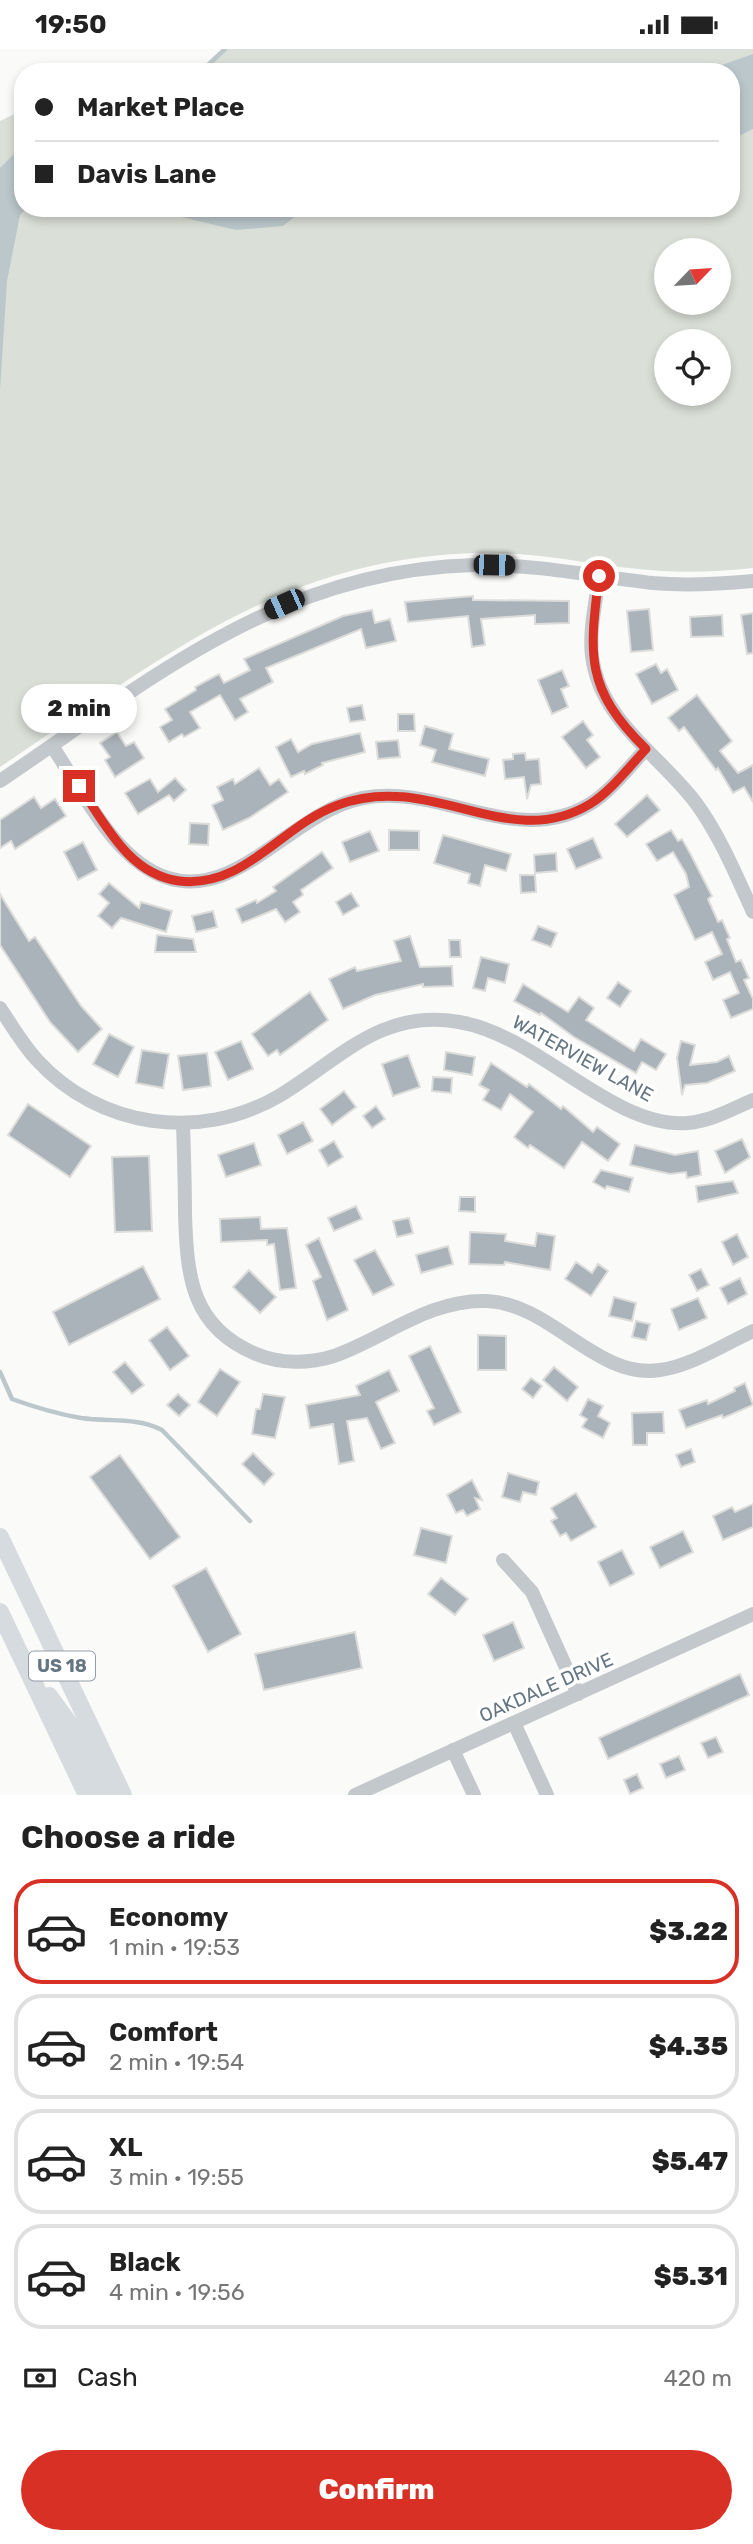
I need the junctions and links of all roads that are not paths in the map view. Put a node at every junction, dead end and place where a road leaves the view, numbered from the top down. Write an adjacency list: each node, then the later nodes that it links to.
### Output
1 (599, 576): 2 (street); 3 (street); 4 (street)
2 (753, 581)
3 (52, 746): 4 (street); 5 (street)
4 (646, 749): 6 (street)
5 (0, 781)
6 (753, 912)
7 (0, 1009): 9 (street, WATERVIEW LANE)
8 (753, 1100): 9 (street, WATERVIEW LANE)
9 (183, 1124): 10 (street)
10 (753, 1331)
11 (0, 1537): 21 (main road, US 18)
12 (503, 1560): 16 (street)
13 (0, 1612): 15 (main road, US 18)
14 (753, 1614): 16 (street, OAKDALE DRIVE)
15 (24, 1662): 19 (main road, US 18); 20 (main road)
16 (578, 1694): 17 (street, OAKDALE DRIVE)
17 (514, 1723): 18 (street, OAKDALE DRIVE); 24 (street)
18 (453, 1750): 22 (street, OAKDALE DRIVE); 23 (street)
19 (87, 1795)
20 (104, 1795)
21 (123, 1795)
22 (355, 1795)
23 (474, 1795)
24 (547, 1795)

